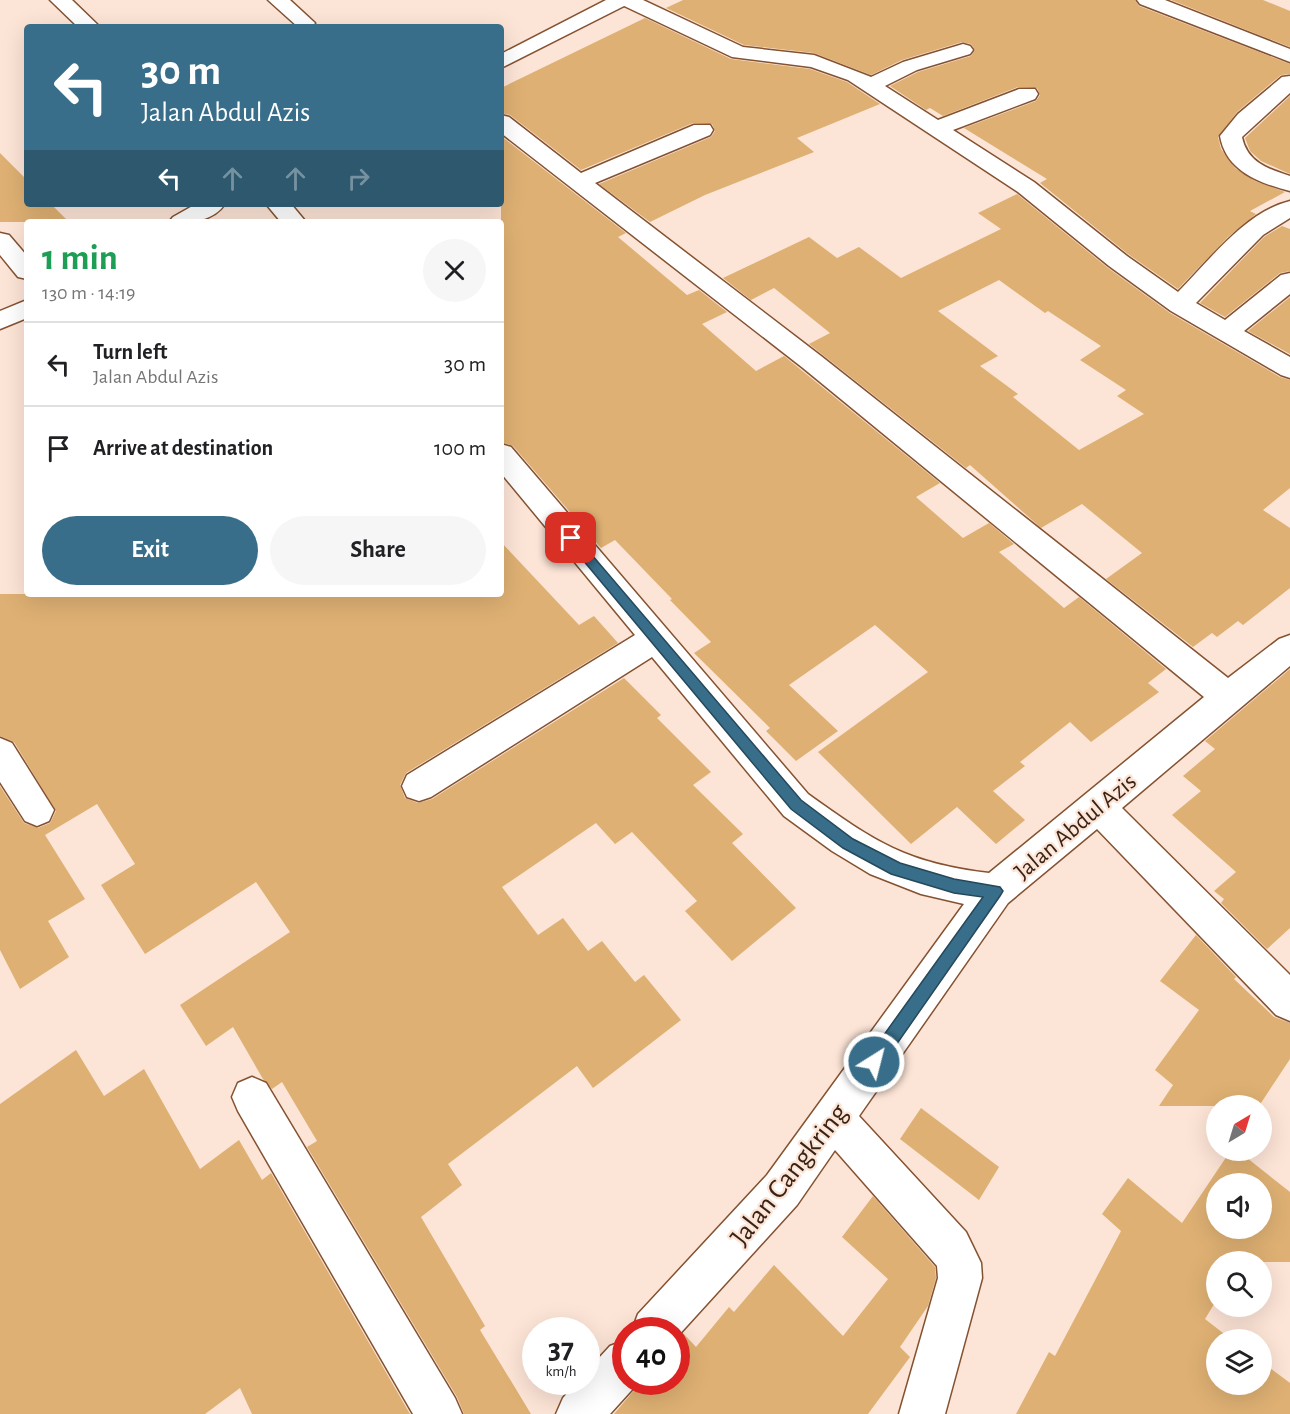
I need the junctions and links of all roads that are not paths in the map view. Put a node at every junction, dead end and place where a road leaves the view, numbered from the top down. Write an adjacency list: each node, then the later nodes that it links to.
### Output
1 (60, 0): 7 (street)
2 (279, 0): 6 (street)
3 (621, 0): 10 (street)
4 (627, 0): 12 (street)
5 (1147, 0): 9 (street)
6 (304, 22)
7 (87, 24)
8 (963, 50): 12 (street)
9 (1290, 56)
10 (504, 61)
11 (1290, 82): 18 (street)
12 (869, 86): 15 (street)
13 (1027, 94): 15 (street)
14 (504, 125): 17 (street)
15 (938, 128): 27 (street)
16 (702, 129): 17 (street)
17 (579, 182): 35 (street)
18 (1290, 184)
19 (208, 207): 22 (street)
20 (281, 207): 23 (street)
21 (1290, 208): 27 (street)
22 (186, 219)
23 (291, 219)
24 (0, 240): 25 (street)
25 (24, 268)
26 (1290, 280): 30 (street)
27 (1180, 305): 30 (street)
28 (24, 309): 29 (street)
29 (0, 321)
30 (1227, 332): 31 (street)
31 (1290, 369)
32 (504, 458): 33 (street, Jalan Abdul Azis)
33 (655, 639): 37 (street); 40 (street, Jalan Abdul Azis)
34 (1290, 648): 35 (street, Jalan Abdul Azis)
35 (1226, 696): 38 (street, Jalan Abdul Azis)
36 (0, 753): 39 (street)
37 (419, 786)
38 (1099, 808): 40 (street, Jalan Abdul Azis); 41 (street)
39 (37, 810)
40 (995, 891): 43 (street, Jalan Cangkring)
41 (1290, 1002)
42 (252, 1097): 46 (street)
43 (834, 1118): 44 (street, Jalan Cangkring); 48 (street)
44 (666, 1317)
45 (612, 1377): 47 (street)
46 (439, 1414)
47 (579, 1414)
48 (922, 1414)

